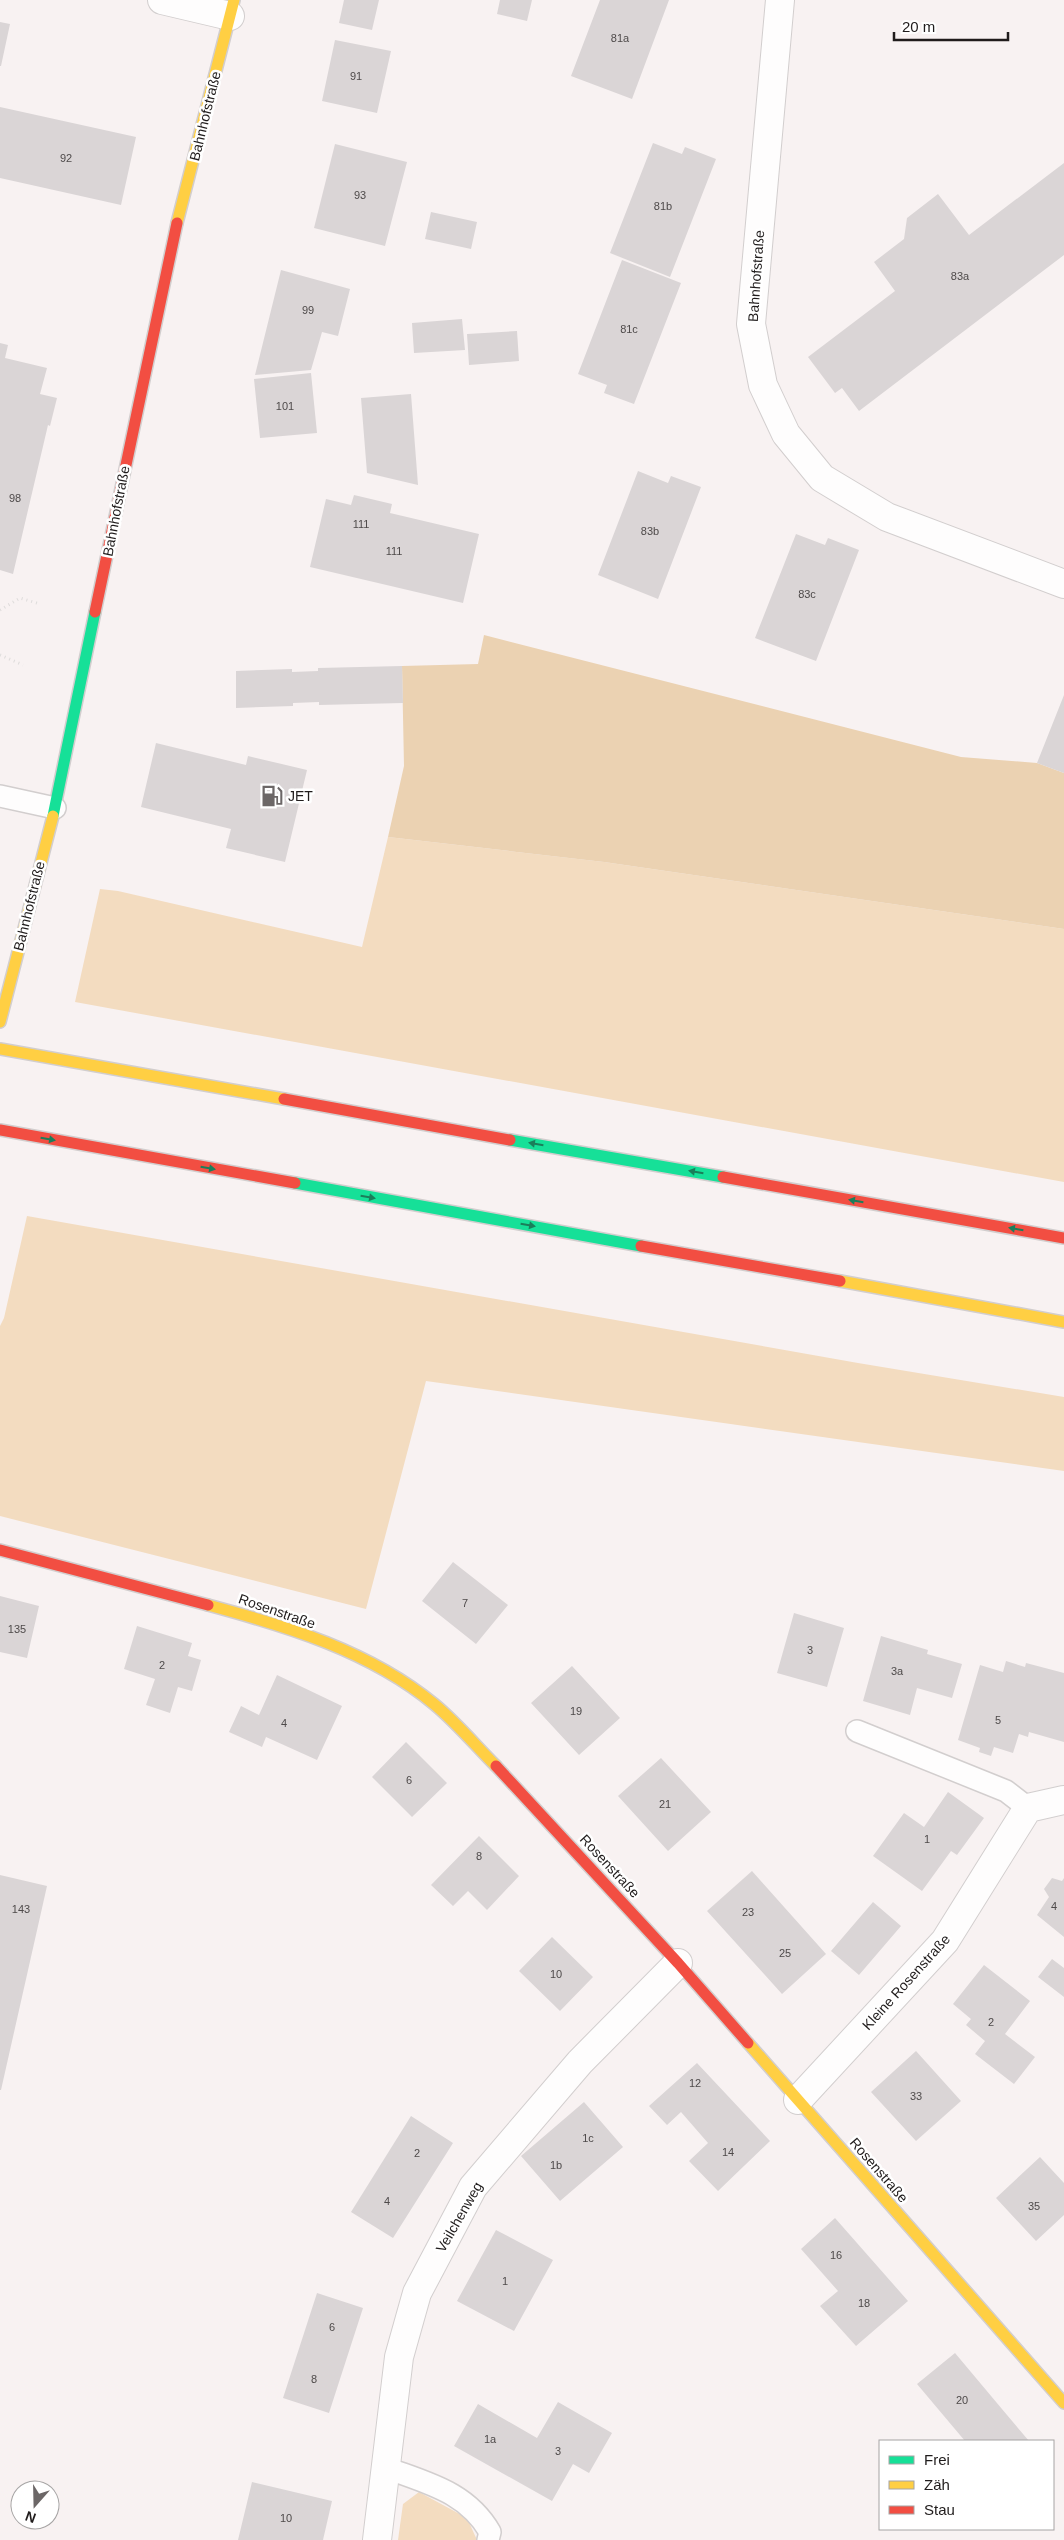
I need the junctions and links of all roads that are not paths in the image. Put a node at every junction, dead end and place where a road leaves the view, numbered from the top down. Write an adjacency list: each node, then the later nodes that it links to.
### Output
1 (162, 0): 3 (street)
2 (780, 0): 4 (street, Bahnhofstraße)
3 (232, 8): 6 (main road, Bahnhofstraße)
4 (1064, 584)
5 (0, 796): 6 (lane)
6 (55, 808): 7 (main road, Bahnhofstraße)
7 (0, 1022)
8 (0, 1049): 10 (main road, one-way to 8)
9 (0, 1130): 11 (main road, one-way to 11)
10 (1064, 1238)
11 (1064, 1322)
12 (0, 1550): 16 (main road, Rosenstraße)
13 (857, 1731): 15 (lane)
14 (1064, 1800): 15 (street)
15 (1028, 1808): 17 (street, Kleine Rosenstraße)
16 (678, 1963): 17 (main road, Rosenstraße); 19 (street, Veilchenweg)
17 (798, 2100): 18 (main road, Rosenstraße)
18 (1064, 2403)
19 (384, 2467): 20 (street, Veilchenweg); 21 (lane)
20 (377, 2540)
21 (488, 2540)

